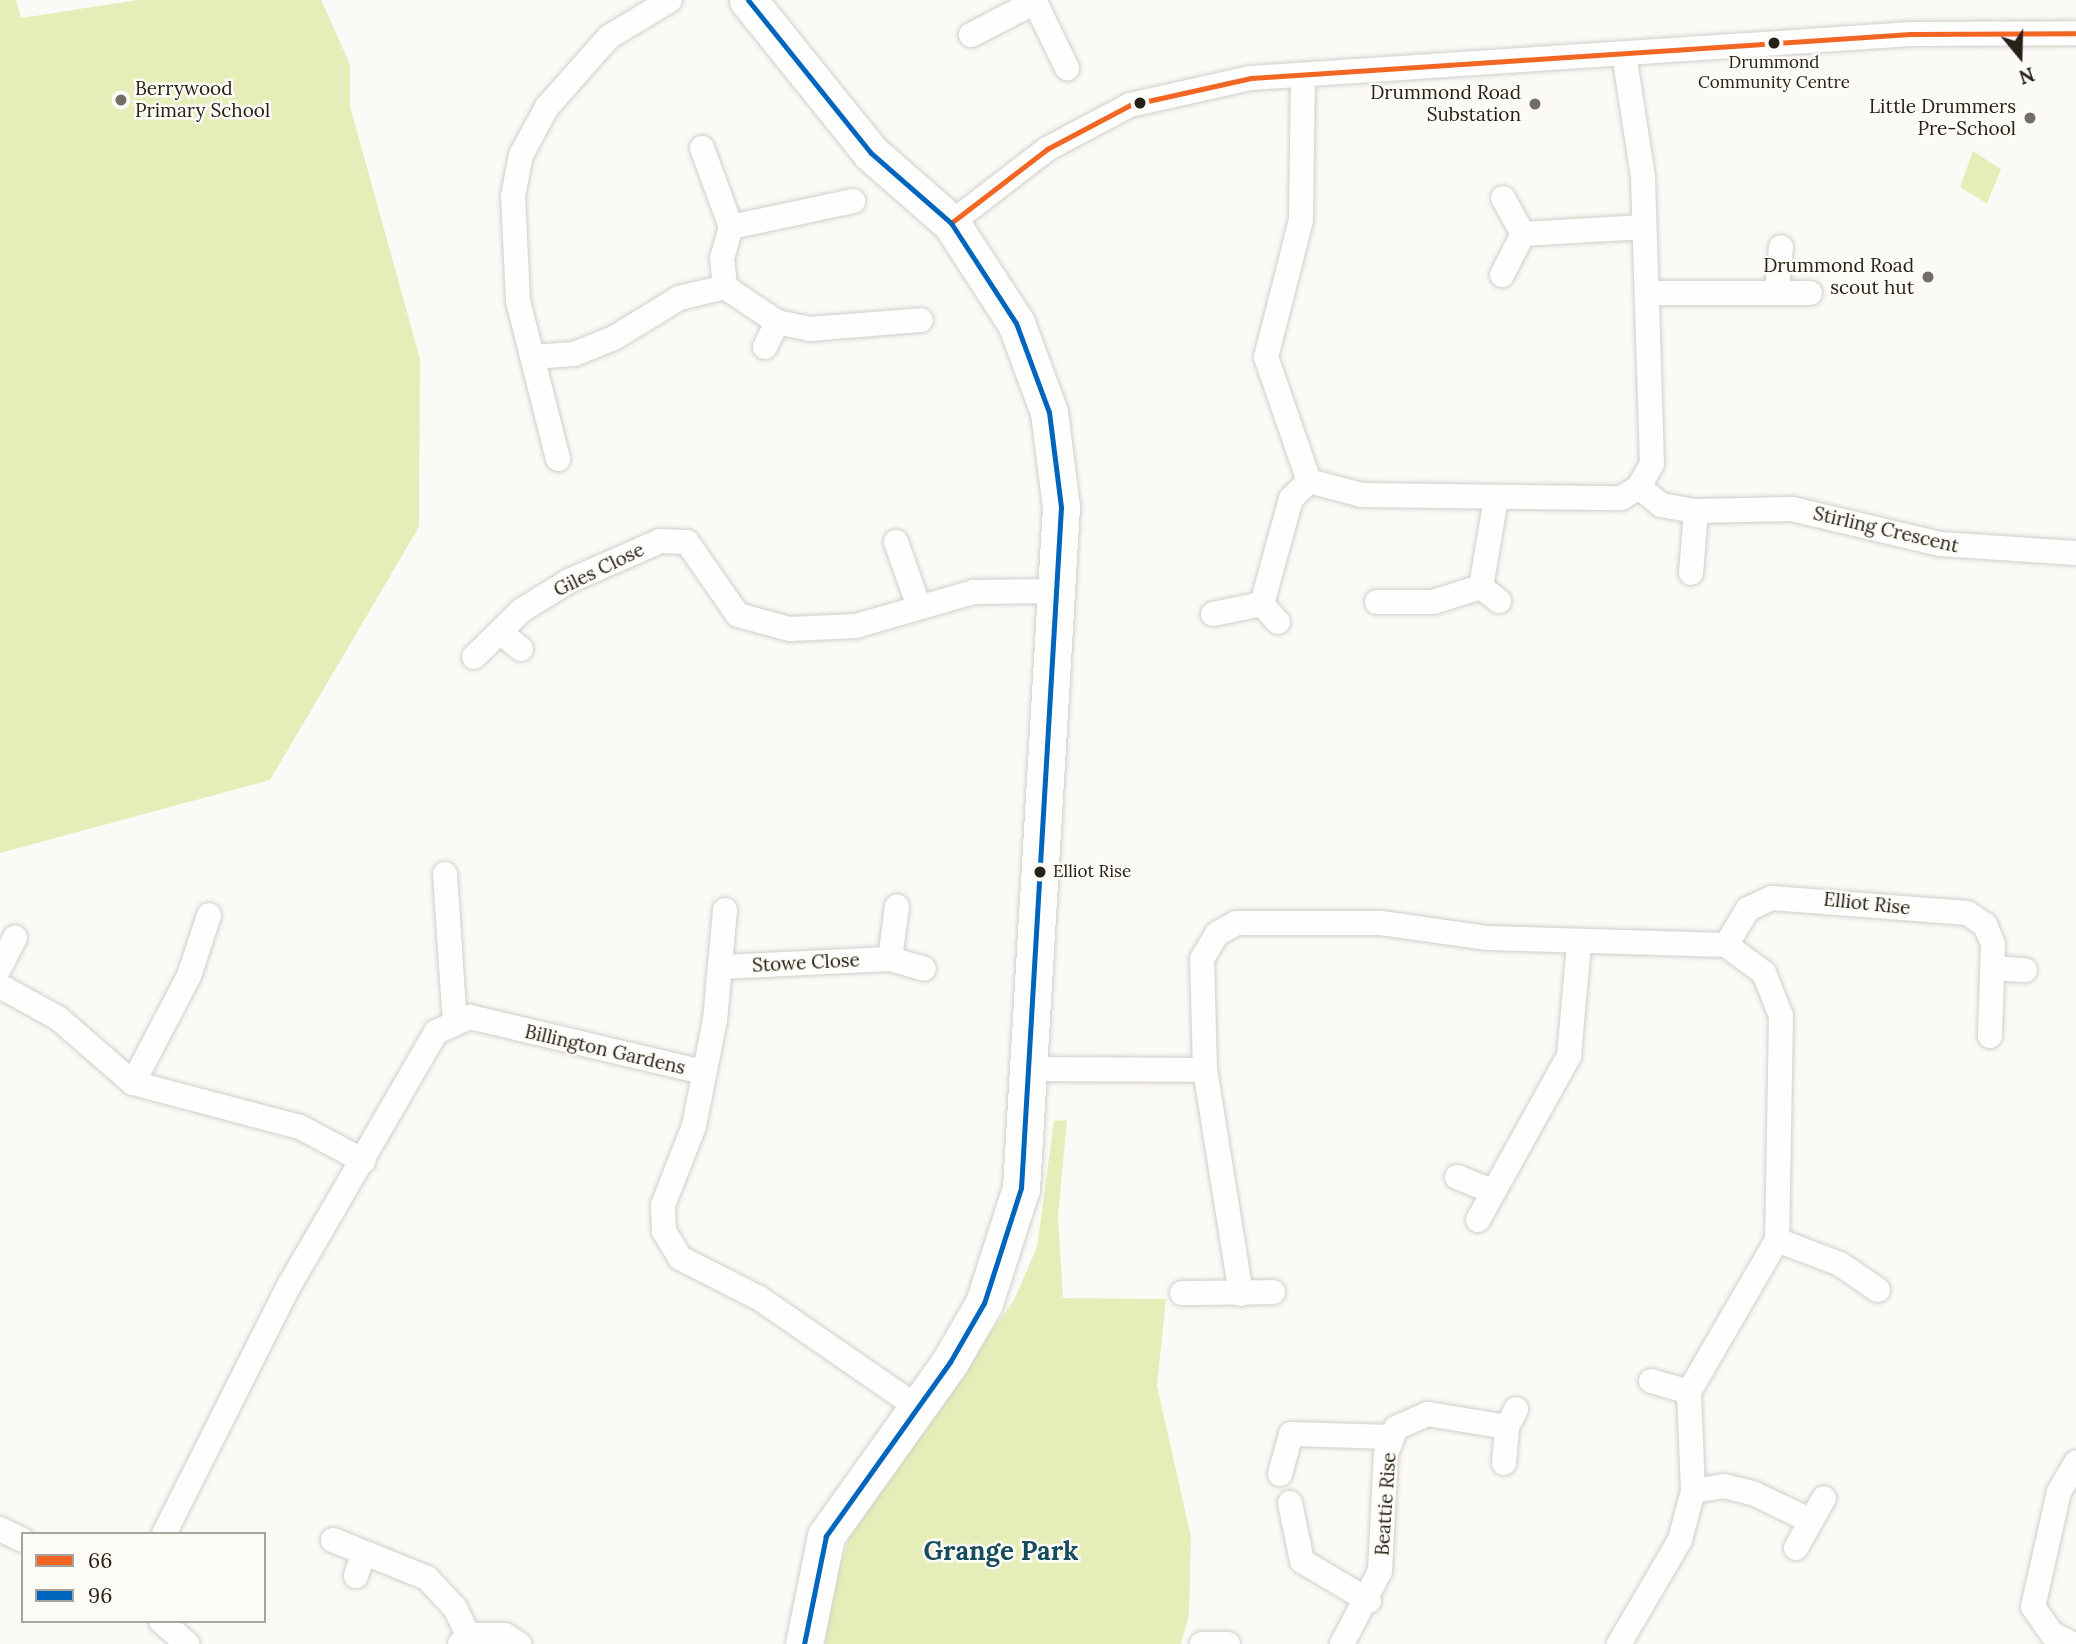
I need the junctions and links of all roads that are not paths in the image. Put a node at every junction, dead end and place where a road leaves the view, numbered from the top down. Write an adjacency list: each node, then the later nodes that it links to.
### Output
1 (670, 0): 25 (street)
2 (748, 0): 12 (street)
3 (1034, 1): 5 (street); 7 (street)
4 (2076, 33): 6 (street)
5 (971, 35)
6 (1624, 54): 8 (street); 14 (street)
7 (1067, 68)
8 (1303, 76): 12 (street); 27 (street)
9 (702, 148): 13 (street)
10 (1503, 198): 15 (street)
11 (853, 201): 13 (street)
12 (951, 223): 34 (street)
13 (731, 227): 18 (street)
14 (1644, 227): 15 (street); 20 (street)
15 (1523, 234): 17 (street)
16 (1781, 247): 19 (street)
17 (1502, 275)
18 (725, 287): 23 (street); 25 (street)
19 (1777, 289): 20 (street); 21 (street)
20 (1648, 293): 28 (street)
21 (1810, 293)
22 (921, 320): 23 (street)
23 (777, 322): 24 (street)
24 (765, 347)
25 (532, 357): 26 (street)
26 (558, 459)
27 (1309, 481): 29 (street); 37 (street)
28 (1639, 486): 29 (street); 30 (street, Stirling Crescent)
29 (1496, 498): 35 (street)
30 (1696, 512): 32 (street, Stirling Crescent); 33 (street)
31 (896, 542): 36 (street)
32 (2076, 553)
33 (1691, 573)
34 (1055, 591): 36 (street, Giles Close); 57 (street)
35 (1377, 602)
36 (919, 607): 38 (street, Giles Close)
37 (1213, 614)
38 (500, 632): 39 (street); 40 (street, Giles Close)
39 (521, 649)
40 (474, 657)
41 (444, 874): 55 (street)
42 (897, 906): 48 (street)
43 (726, 910): 50 (street)
44 (209, 915): 60 (street)
45 (15, 938): 49 (street)
46 (1579, 943): 47 (street); 58 (street); 63 (street)
47 (1726, 945): 52 (street, Elliot Rise); 65 (street)
48 (890, 958): 50 (street, Stowe Close); 51 (street, Stowe Close)
49 (0, 967)
50 (722, 967): 59 (street)
51 (924, 968)
52 (1994, 968): 53 (street); 56 (street, Elliot Rise)
53 (2025, 970)
54 (0, 986): 60 (street)
55 (456, 1023): 59 (street, Billington Gardens); 61 (street)
56 (1990, 1036)
57 (1031, 1069): 58 (street); 72 (street)
58 (1205, 1070): 69 (street)
59 (702, 1072): 72 (street, Billington Gardens)
60 (133, 1083): 61 (street)
61 (364, 1161): 82 (street)
62 (1457, 1177): 63 (street)
63 (1491, 1191): 64 (street)
64 (1478, 1220)
65 (1777, 1240): 66 (street); 71 (street)
66 (1878, 1290)
67 (1273, 1292): 69 (street)
68 (1182, 1293): 69 (street)
69 (1241, 1294)
70 (1651, 1381): 71 (street)
71 (1689, 1392): 77 (street)
72 (917, 1406): 91 (street)
73 (1392, 1437): 75 (street, Beattie Rise); 76 (street); 86 (street, Beattie Rise)
74 (2076, 1462): 96 (street)
75 (1504, 1463)
76 (1280, 1474)
77 (1693, 1491): 80 (street); 95 (street)
78 (1824, 1498): 80 (street)
79 (1290, 1503): 86 (street)
80 (1811, 1521): 85 (street)
81 (0, 1529): 83 (street)
82 (165, 1532)
83 (21, 1539)
84 (333, 1540): 88 (street)
85 (1796, 1548)
86 (1369, 1601): 94 (street, Beattie Rise)
87 (163, 1623): 89 (street)
88 (464, 1639): 90 (street)
89 (187, 1644)
90 (519, 1644)
91 (804, 1644)
92 (1202, 1644): 93 (street)
93 (1228, 1644)
94 (1342, 1644)
95 (1619, 1644)
96 (2072, 1644)

